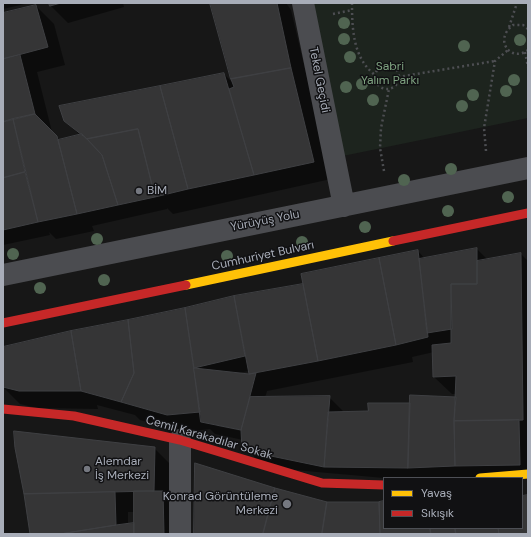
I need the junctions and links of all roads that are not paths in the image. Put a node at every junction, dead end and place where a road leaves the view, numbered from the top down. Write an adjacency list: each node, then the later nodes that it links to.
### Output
1 (303, 3): 3 (street, Tekel Geçidi)
2 (528, 168): 3 (street, Yürüyüş Yolu)
3 (344, 206): 5 (street, Yürüyüş Yolu)
4 (528, 213): 6 (main road, Cumhuriyet Bulvarı)
5 (3, 274)
6 (3, 323)
7 (3, 409): 8 (main road, Cemil Karakadılar Sokak)
8 (180, 440): 11 (main road, Cemil Karakadılar Sokak); 12 (street)
9 (528, 474): 10 (main road)
10 (492, 477)
11 (383, 485)
12 (180, 534)

